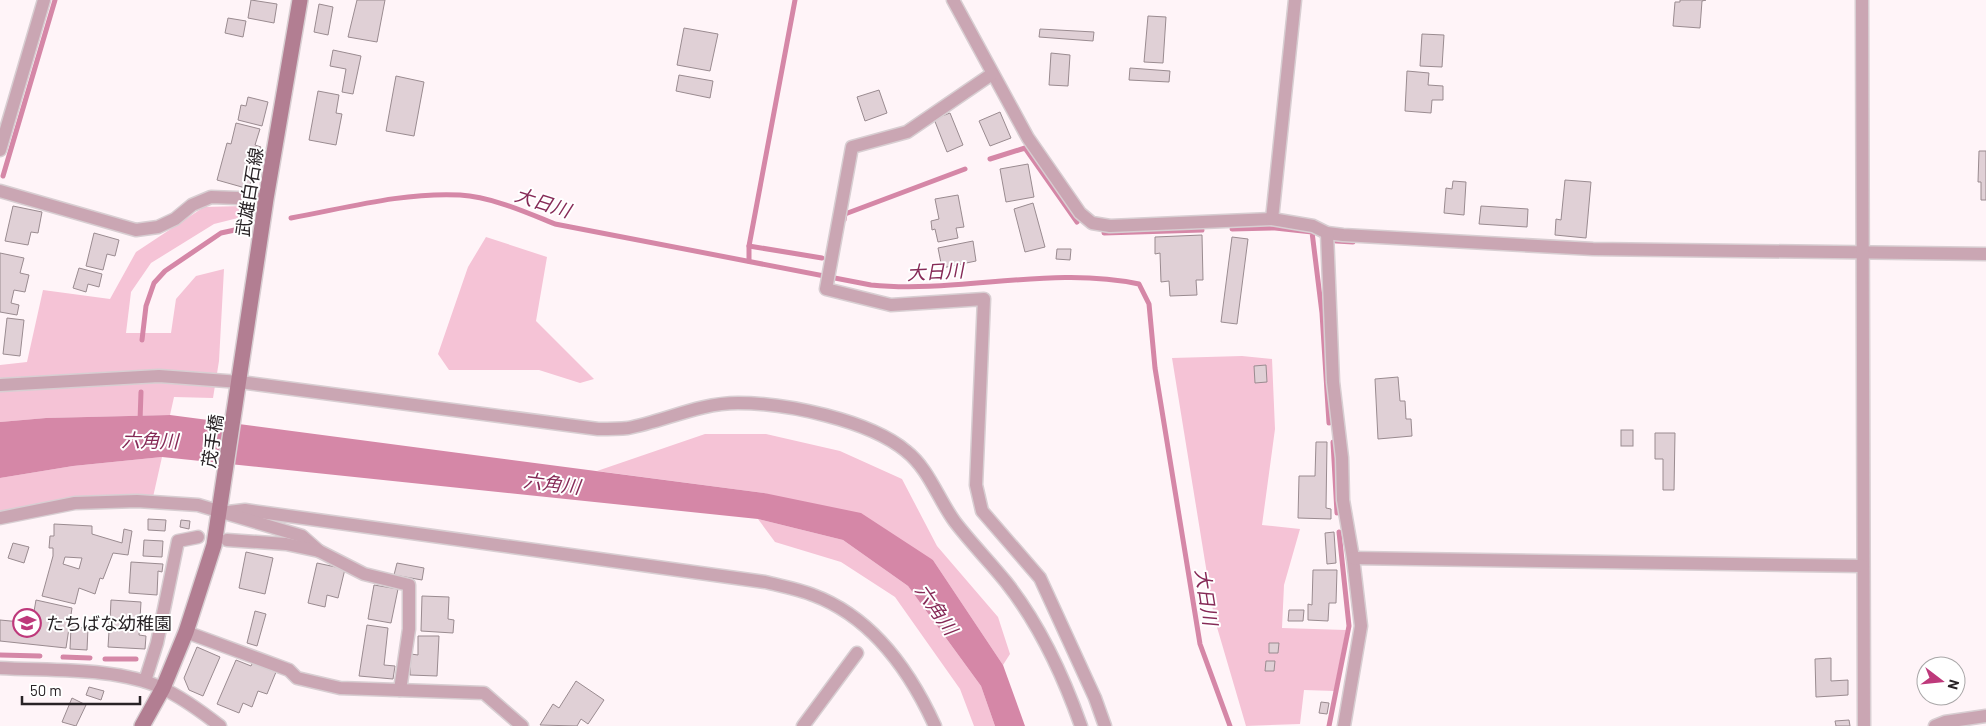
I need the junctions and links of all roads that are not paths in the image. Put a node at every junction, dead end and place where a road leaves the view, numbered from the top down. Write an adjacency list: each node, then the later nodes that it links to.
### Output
1 (44, 0): 7 (street)
2 (300, 0): 9 (main road, 武雄白石線)
3 (953, 0): 6 (street)
4 (1295, 0): 10 (street)
5 (1862, 0): 12 (street)
6 (992, 74): 10 (street); 36 (street)
7 (0, 150)
8 (0, 191): 9 (street)
9 (266, 199): 15 (main road, 武雄白石線)
10 (1272, 219): 11 (street)
11 (1327, 234): 12 (street); 21 (street)
12 (1863, 254): 13 (street); 22 (street)
13 (1986, 254)
14 (0, 385): 15 (street)
15 (239, 386): 16 (main road, 茂手橋); 35 (street)
16 (221, 506): 17 (street); 20 (street); 23 (main road); 34 (street)
17 (0, 518)
18 (198, 537): 26 (street)
19 (227, 540): 20 (street)
20 (319, 551): 28 (street)
21 (1353, 558): 22 (street); 37 (street)
22 (1863, 566): 38 (street)
23 (186, 632): 27 (main road); 28 (street)
24 (857, 652): 33 (street)
25 (0, 668): 26 (street)
26 (145, 681): 27 (street)
27 (163, 688): 30 (main road); 31 (street)
28 (400, 690): 32 (street)
29 (1986, 716): 39 (street)
30 (142, 726)
31 (220, 726)
32 (522, 726)
33 (803, 726)
34 (935, 726)
35 (1081, 726)
36 (1105, 726)
37 (1344, 726)
38 (1864, 726)
39 (1935, 726)

